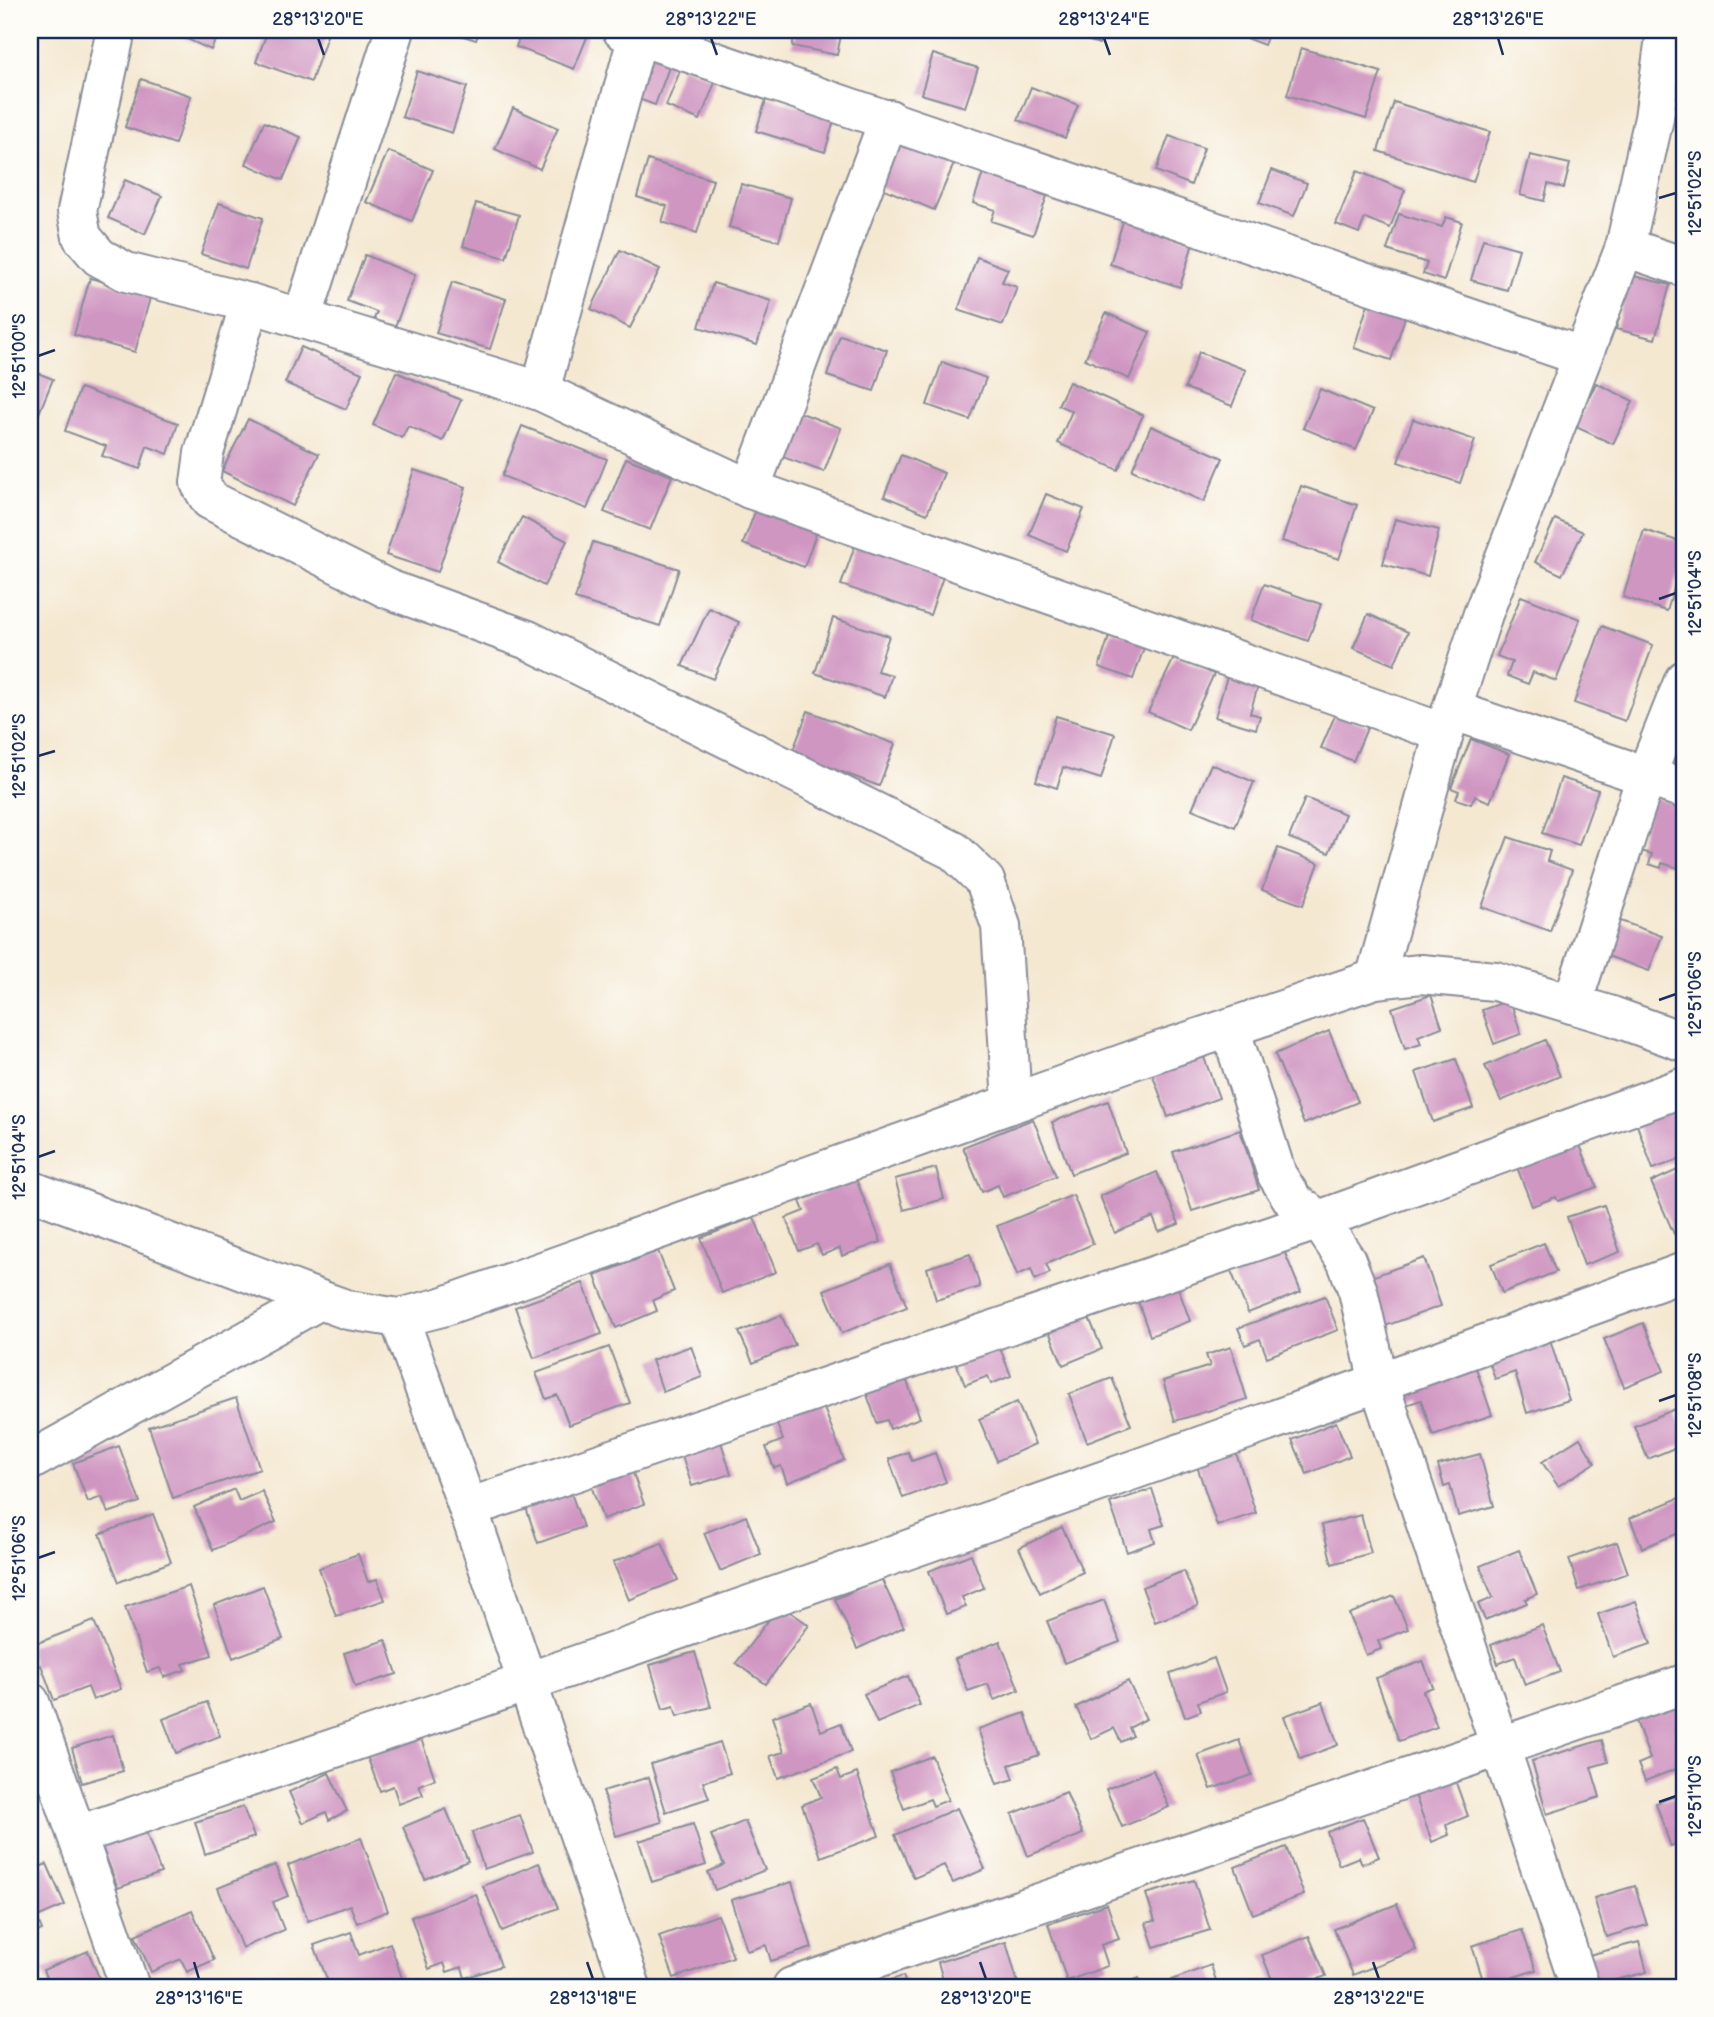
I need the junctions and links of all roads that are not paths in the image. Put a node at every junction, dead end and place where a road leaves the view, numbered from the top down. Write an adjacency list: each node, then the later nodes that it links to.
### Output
1 (116, 30): 8 (street)
2 (395, 30): 9 (street)
3 (1666, 30): 6 (street)
4 (630, 32): 5 (street); 11 (street)
5 (889, 119): 10 (street); 12 (street)
6 (1625, 247): 7 (street); 10 (street)
7 (1684, 267)
8 (250, 303): 9 (street); 22 (street)
9 (302, 319): 11 (street)
10 (1581, 356): 14 (street)
11 (540, 391): 12 (street)
12 (750, 489): 14 (street)
13 (1684, 680): 15 (street)
14 (1448, 722): 15 (street); 17 (street)
15 (1646, 776): 16 (street); 18 (street)
16 (1684, 789)
17 (1375, 979): 18 (street); 19 (street)
18 (1573, 1004): 20 (street)
19 (1230, 1028): 22 (street); 24 (street)
20 (1684, 1042)
21 (1684, 1087): 24 (street)
22 (1012, 1103): 27 (street)
23 (30, 1190): 26 (street)
24 (1319, 1220): 28 (street); 30 (street)
25 (1684, 1272): 28 (street)
26 (320, 1300): 27 (street); 29 (street)
27 (399, 1318): 30 (street)
28 (1379, 1383): 31 (street); 34 (street)
29 (30, 1461)
30 (468, 1508): 31 (street)
31 (527, 1684): 35 (street); 37 (street)
32 (1684, 1684): 34 (street)
33 (30, 1702): 35 (street)
34 (1499, 1748): 38 (street); 39 (street)
35 (78, 1835): 36 (street)
36 (130, 1987)
37 (631, 1987)
38 (792, 1987)
39 (1580, 1987)

